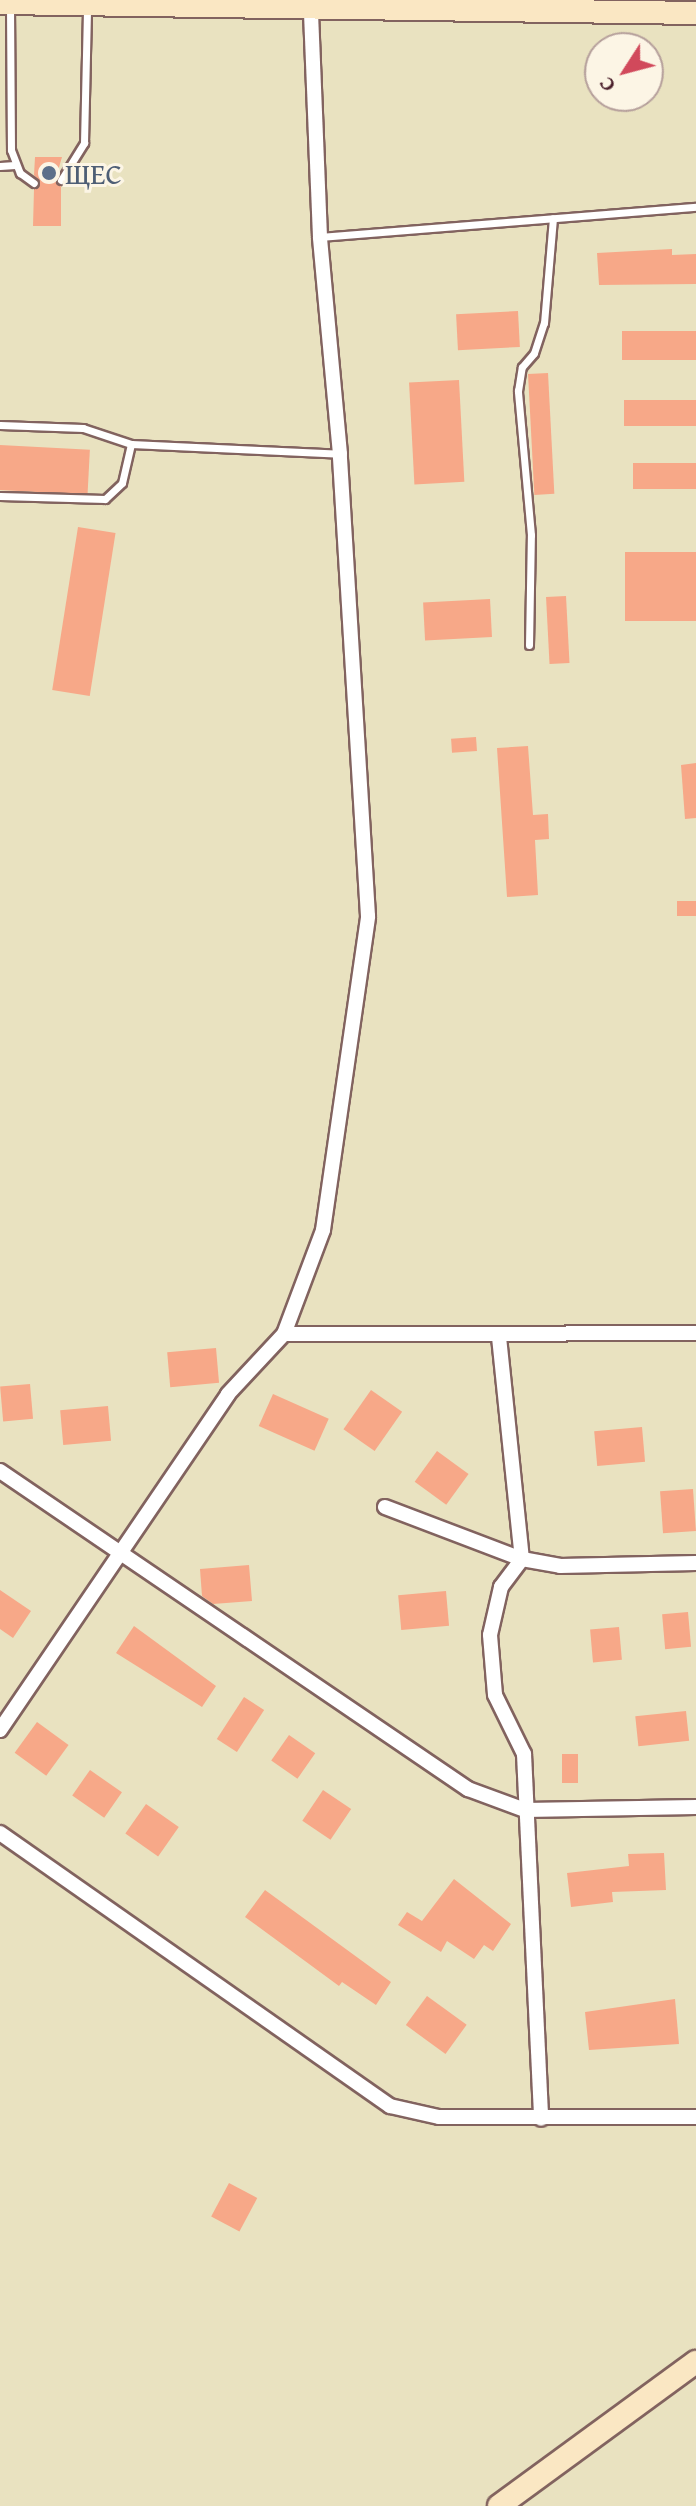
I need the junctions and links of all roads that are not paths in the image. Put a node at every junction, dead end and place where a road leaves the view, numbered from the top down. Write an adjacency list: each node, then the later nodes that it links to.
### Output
1 (5, 3): 2 (main road); 5 (lane)
2 (87, 4): 3 (main road); 7 (lane)
3 (311, 9): 4 (main road); 11 (street)
4 (696, 13)
5 (15, 165): 6 (lane); 8 (lane)
6 (0, 166)
7 (61, 180)
8 (34, 183)
9 (696, 207): 10 (lane)
10 (553, 218): 11 (lane); 16 (lane)
11 (320, 237): 14 (street)
12 (0, 425): 13 (lane)
13 (131, 444): 14 (lane); 15 (lane)
14 (340, 454): 18 (street)
15 (0, 496)
16 (529, 645)
17 (696, 1333): 19 (street)
18 (284, 1334): 19 (street); 22 (street)
19 (499, 1337): 23 (street)
20 (0, 1471): 22 (street)
21 (385, 1507): 23 (street)
22 (119, 1556): 25 (street); 27 (street)
23 (522, 1559): 24 (street); 27 (street)
24 (696, 1563)
25 (0, 1730)
26 (696, 1807): 27 (street)
27 (525, 1810): 30 (street)
28 (0, 1833): 30 (street)
29 (696, 2117): 30 (street)
30 (541, 2119)
31 (696, 2362): 32 (main road)
32 (499, 2506)

